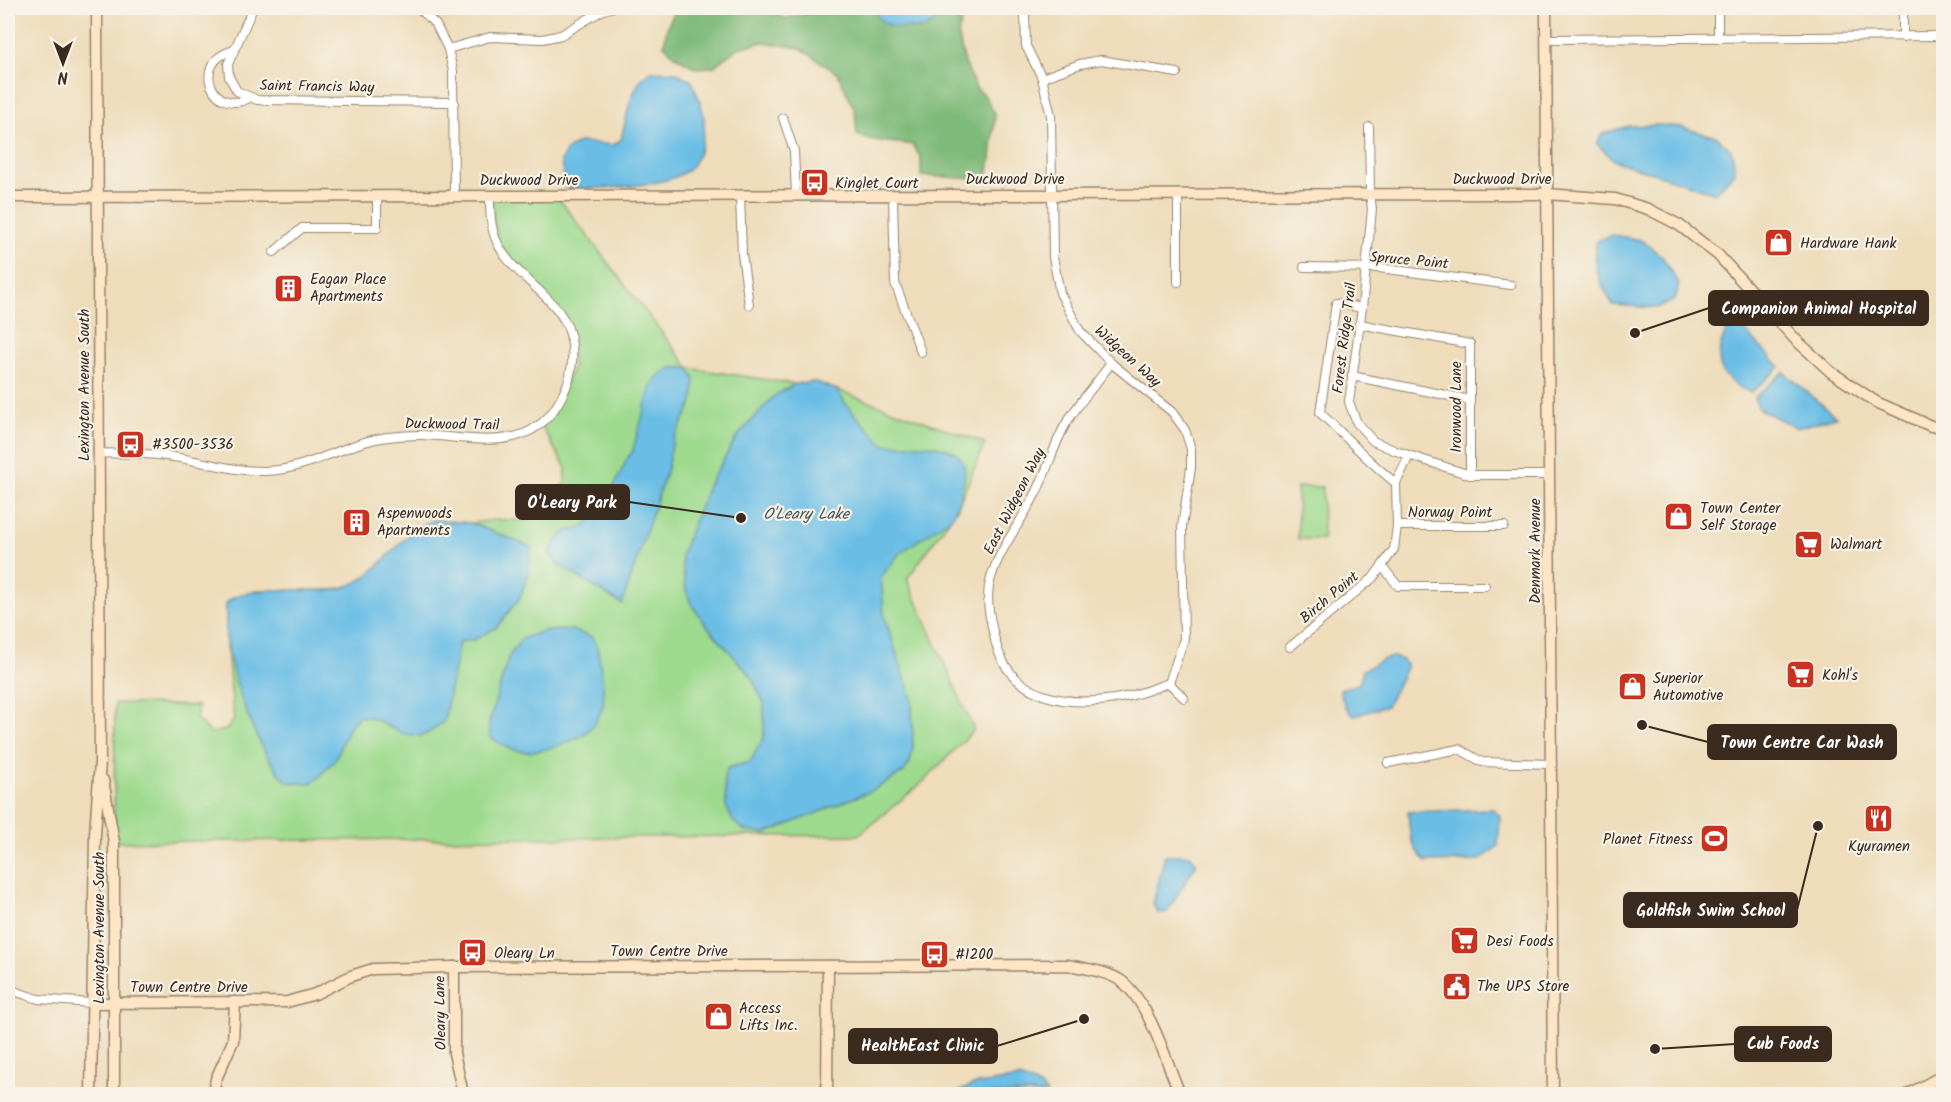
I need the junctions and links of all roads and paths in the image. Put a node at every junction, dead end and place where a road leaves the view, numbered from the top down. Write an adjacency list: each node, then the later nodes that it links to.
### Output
1 (97, 8): 32 (street, Lexington Avenue South)
2 (253, 8): 13 (street, Saint Francis Way)
3 (419, 8): 14 (street)
4 (605, 8): 14 (street)
5 (1027, 8): 16 (street, Widgeon Way)
6 (1546, 8): 12 (street, Denmark Avenue)
7 (1718, 8): 11 (street)
8 (1903, 8): 10 (street)
9 (1944, 36): 10 (street)
10 (1903, 37): 11 (street)
11 (1718, 38): 12 (street)
12 (1546, 39): 23 (street, Denmark Avenue)
13 (234, 50): 17 (street, Saint Francis Way); 17 (street)
14 (448, 50): 18 (street)
15 (1177, 73): 16 (street)
16 (1042, 78): 28 (street, Widgeon Way)
17 (251, 97): 18 (street, Saint Francis Way)
18 (454, 102): 31 (street)
19 (783, 118): 26 (street)
20 (1369, 127): 22 (street, Forest Ridge Trail)
21 (1178, 194): 22 (street, Duckwood Drive); 28 (street, Duckwood Drive); 36 (street)
22 (1370, 194): 23 (street, Duckwood Drive); 35 (street, Forest Ridge Trail)
23 (1547, 194): 45 (street, Duckwood Drive); 49 (street, Denmark Avenue)
24 (490, 195): 25 (street, Duckwood Drive); 31 (street, Duckwood Drive); 46 (street, Duckwood Trail)
25 (740, 195): 26 (street, Duckwood Drive); 38 (street)
26 (796, 195): 27 (street, Duckwood Drive)
27 (893, 195): 28 (street, Duckwood Drive); 41 (street)
28 (1052, 195): 42 (street, Widgeon Way)
29 (8, 196): 32 (street, Duckwood Drive)
30 (377, 196): 31 (street, Duckwood Drive); 32 (street, Duckwood Drive); 33 (street)
31 (454, 196)
32 (99, 197): 46 (street, Lexington Avenue South)
33 (274, 252)
34 (1304, 267): 35 (street, Spruce Point)
35 (1365, 269): 37 (street, Spruce Point); 39 (street, Forest Ridge Trail)
36 (1178, 282)
37 (1511, 285)
38 (749, 305)
39 (1362, 308): 40 (street, Forest Ridge Trail); 50 (street)
40 (1359, 324): 43 (street, Forest Ridge Trail); 44 (street, Ironwood Lane)
41 (921, 352)
42 (1111, 363): 56 (street, Widgeon Way); 56 (street, East Widgeon Way)
43 (1352, 376): 44 (street); 47 (street, Forest Ridge Trail)
44 (1470, 400): 48 (street, Ironwood Lane)
45 (1944, 429)
46 (99, 453): 58 (street, Lexington Avenue South)
47 (1409, 456): 48 (street, Forest Ridge Trail); 50 (street, Birch Point)
48 (1470, 475): 49 (street, Forest Ridge Trail)
49 (1549, 475): 60 (street, Denmark Avenue)
50 (1396, 483): 51 (street, Birch Point)
51 (1397, 526): 52 (street, Norway Point); 53 (street, Birch Point)
52 (1503, 526)
53 (1382, 566): 54 (street); 55 (street, Birch Point)
54 (1485, 586)
55 (1290, 647)
56 (1168, 683): 57 (street)
57 (1184, 698)
58 (100, 762): 65 (street, Lexington Avenue South); 66 (street, Lexington Avenue South)
59 (1388, 762): 60 (street)
60 (1551, 764): 74 (street, Denmark Avenue)
61 (828, 966): 62 (street, Town Centre Drive); 72 (street); 73 (street, Town Centre Drive)
62 (454, 967): 64 (street, Town Centre Drive); 71 (street, Oleary Lane)
63 (8, 989): 65 (street)
64 (235, 1002): 66 (street, Town Centre Drive); 70 (street)
65 (92, 1003): 66 (street, Town Centre Drive); 68 (street, Lexington Avenue South)
66 (114, 1003): 69 (street, Lexington Avenue South)
67 (1944, 1075): 75 (street)
68 (91, 1095)
69 (114, 1095)
70 (213, 1095)
71 (463, 1095)
72 (827, 1095)
73 (1180, 1095)
74 (1553, 1095)
75 (1909, 1095)

